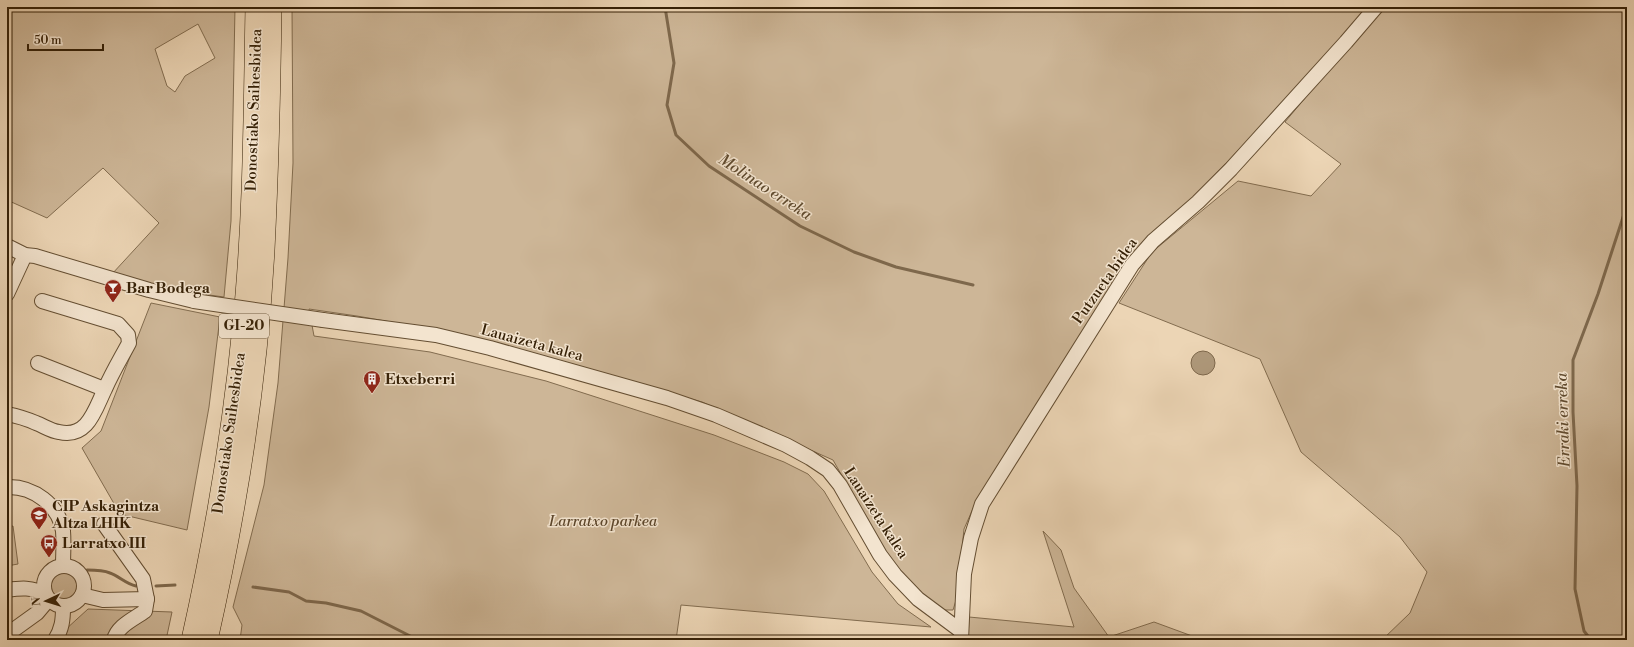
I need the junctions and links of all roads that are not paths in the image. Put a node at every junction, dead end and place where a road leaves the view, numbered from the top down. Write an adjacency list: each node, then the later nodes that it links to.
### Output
1 (256, 7): 25 (highway, Donostiako Saihesbidea / GI-20)
2 (271, 7): 26 (highway, Donostiako Saihesbidea / GI-20)
3 (1376, 7): 18 (street, Putzueta bidea)
4 (7, 246): 5 (street, Lauaizeta kalea)
5 (25, 255): 6 (street); 20 (street, Lauaizeta kalea, bridge)
6 (7, 294)
7 (42, 301): 9 (street)
8 (38, 363): 9 (street)
9 (104, 389): 10 (street)
10 (7, 414)
11 (7, 487): 13 (street)
12 (104, 524): 17 (street)
13 (63, 566): 15 (street); 16 (street)
14 (7, 590): 16 (street)
15 (82, 595): 17 (street); 19 (street)
16 (46, 597): 19 (street); 21 (street)
17 (147, 599): 24 (street)
18 (963, 600): 20 (street); 22 (street, Putzueta bidea)
19 (63, 607): 23 (street)
20 (942, 618): 22 (street, Lauaizeta kalea)
21 (7, 631)
22 (961, 635)
23 (55, 640)
24 (114, 640)
25 (192, 640)
26 (207, 640)

